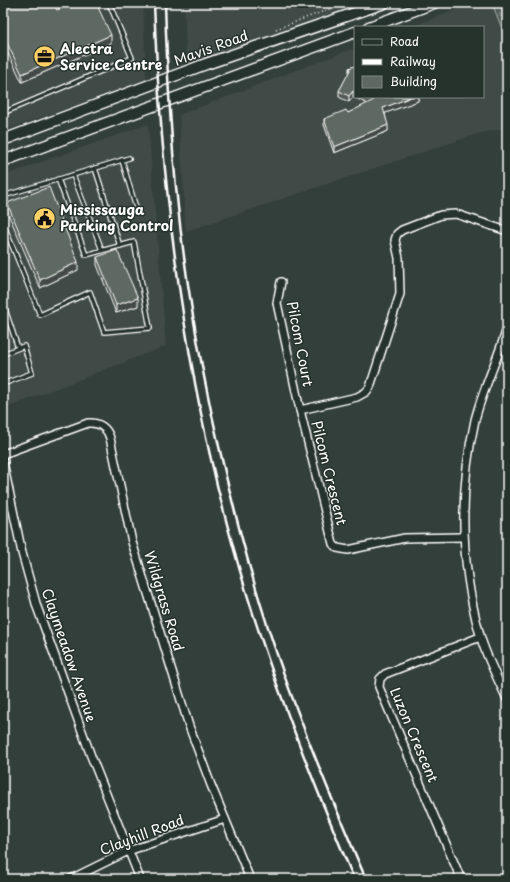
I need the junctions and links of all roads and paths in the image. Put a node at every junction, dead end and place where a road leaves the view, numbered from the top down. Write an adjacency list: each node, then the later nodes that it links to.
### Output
1 (58, 3): 7 (lane)
2 (110, 3): 11 (lane)
3 (346, 3): 9 (path)
4 (384, 3): 12 (main road, Mavis Road)
5 (434, 3): 6 (main road)
6 (424, 5): 8 (main road)
7 (68, 9)
8 (372, 26)
9 (276, 29)
10 (354, 32): 15 (main road)
11 (3, 113)
12 (4, 138)
13 (129, 158): 14 (lane)
14 (122, 160): 16 (lane); 20 (lane)
15 (3, 161)
16 (95, 168): 17 (lane); 23 (lane)
17 (73, 175): 18 (lane); 24 (lane)
18 (58, 179): 19 (lane); 24 (lane)
19 (3, 196)
20 (136, 208)
21 (3, 223): 23 (lane)
22 (507, 231): 32 (street, Pilcom Crescent)
23 (120, 246): 24 (lane)
24 (102, 250)
25 (281, 282): 32 (street, Pilcom Court)
26 (3, 303): 28 (lane)
27 (507, 328): 29 (street)
28 (18, 348): 30 (lane); 31 (lane)
29 (504, 349): 35 (street)
30 (3, 354)
31 (3, 384)
32 (300, 410): 35 (street, Pilcom Crescent)
33 (3, 454): 38 (street, Wildgrass Road)
34 (3, 462): 39 (street, Claymeadow Avenue)
35 (463, 537): 36 (street)
36 (480, 637): 37 (street); 43 (street, Luzon Crescent)
37 (507, 700)
38 (225, 819): 39 (street, Clayhill Road); 42 (street, Wildgrass Road)
39 (128, 851): 40 (street, Clayhill Road); 41 (street, Claymeadow Avenue)
40 (71, 879)
41 (140, 879)
42 (250, 879)
43 (461, 879)

